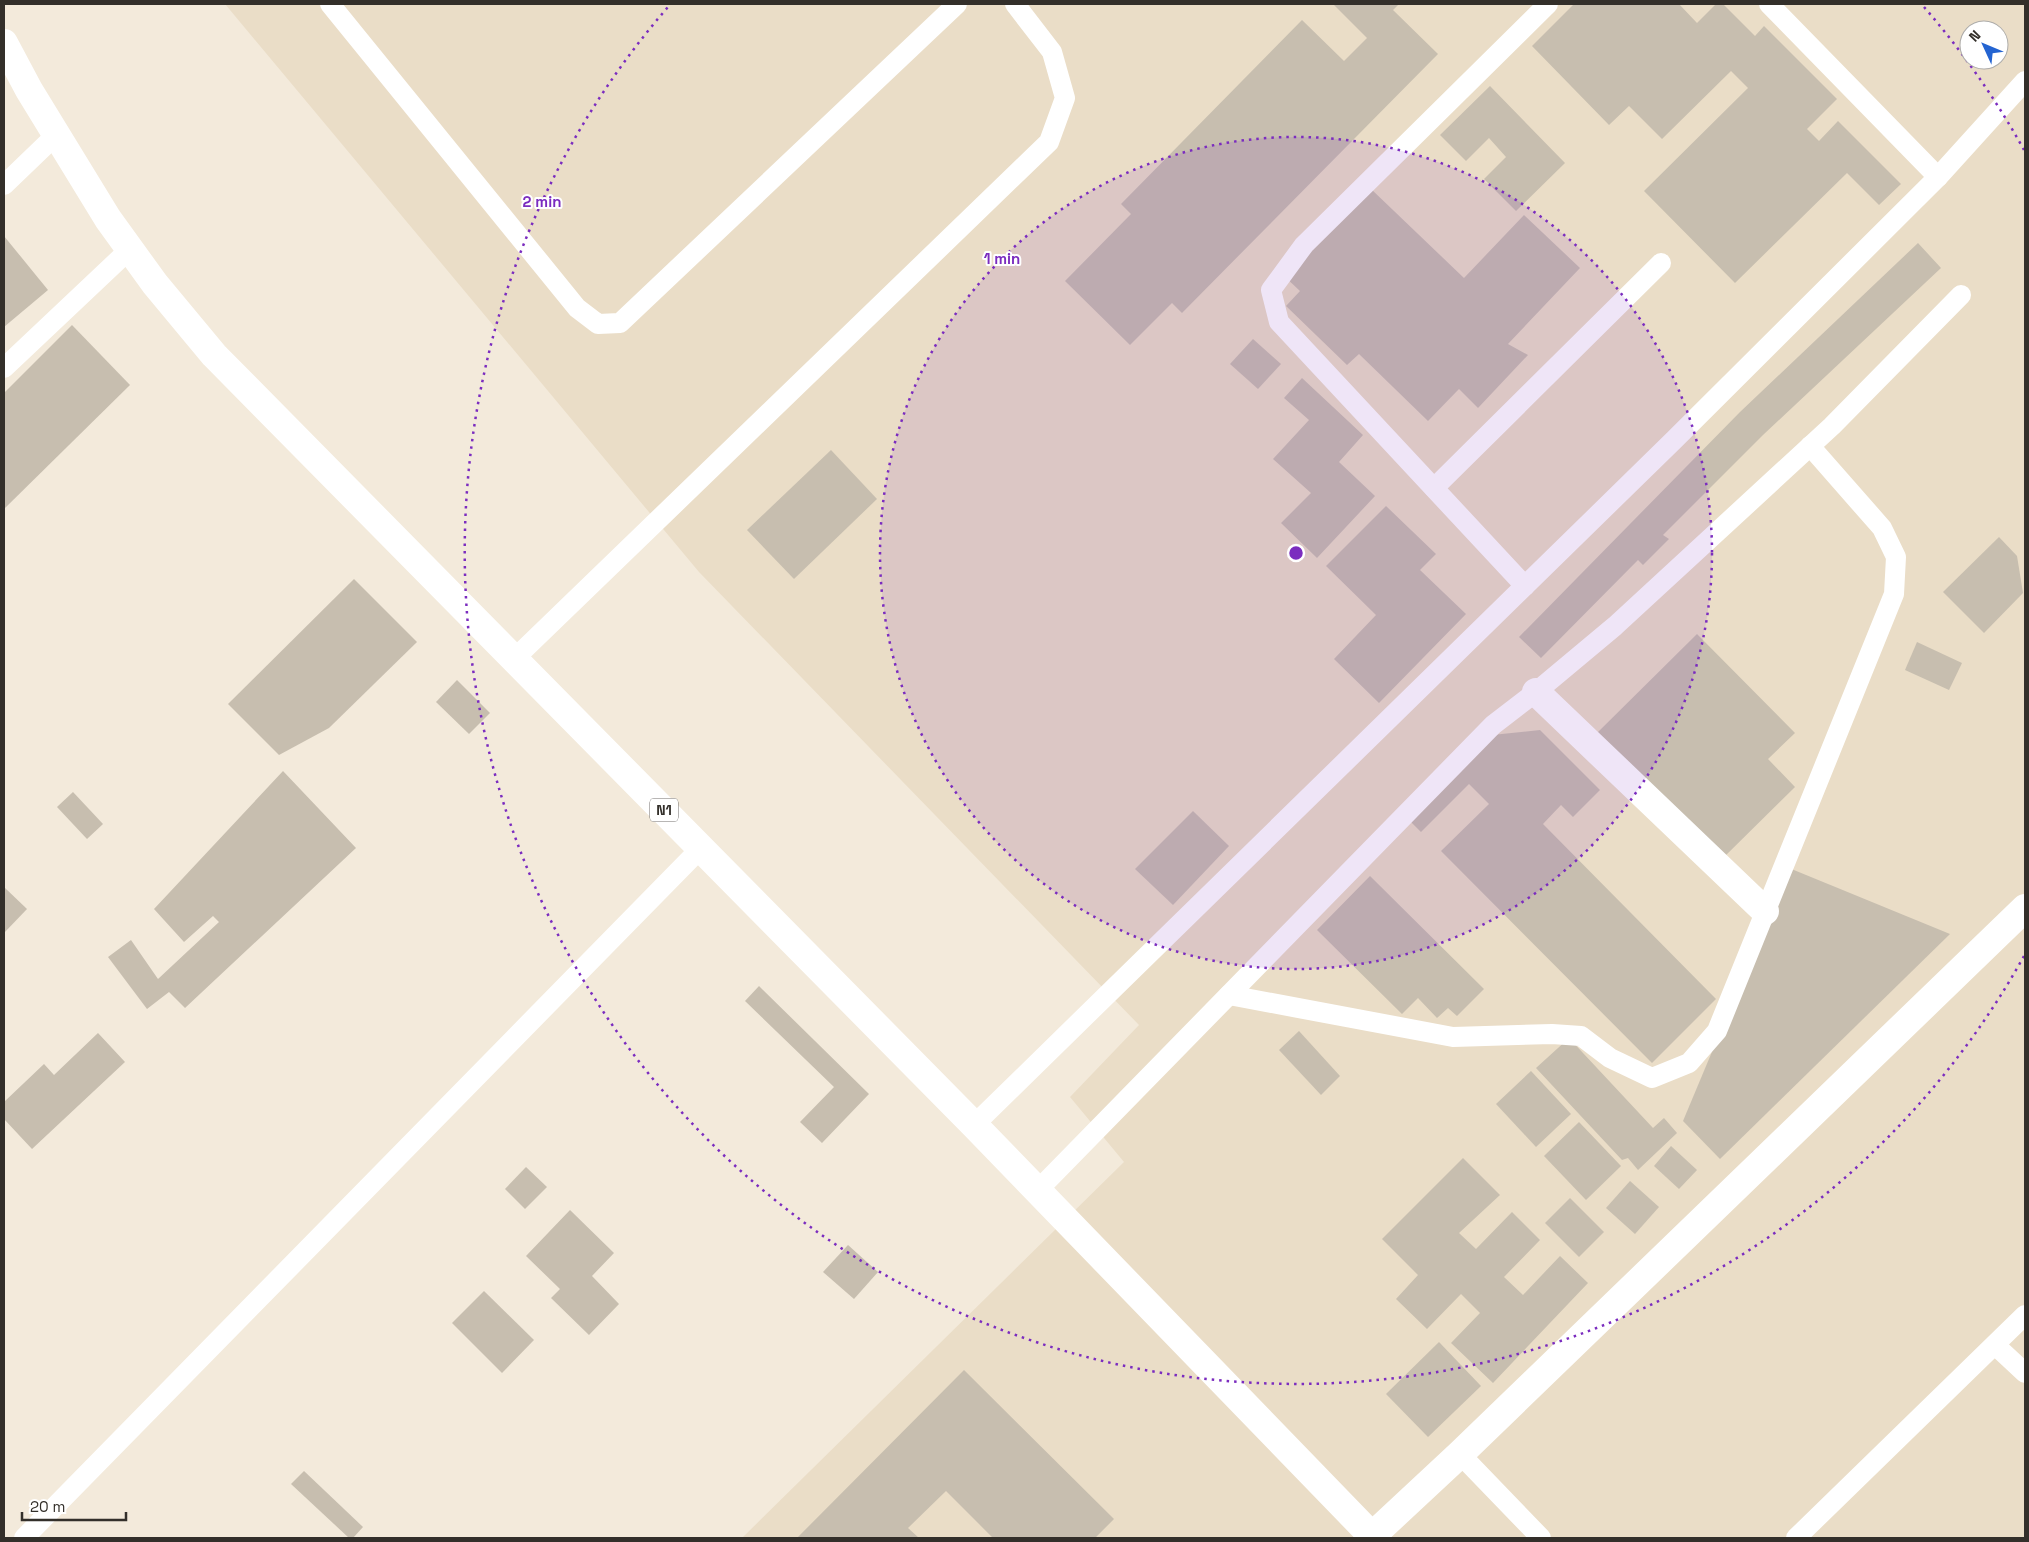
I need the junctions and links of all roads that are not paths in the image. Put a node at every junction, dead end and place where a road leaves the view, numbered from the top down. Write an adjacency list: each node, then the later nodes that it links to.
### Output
1 (330, 4): 2 (lane)
2 (957, 4)
3 (1015, 4): 18 (lane)
4 (1548, 4): 16 (lane)
5 (1769, 4): 9 (lane)
6 (4, 42): 8 (main road, N1)
7 (2025, 81): 9 (lane)
8 (56, 135): 10 (lane); 11 (main road, N1)
9 (1938, 177): 17 (lane)
10 (4, 185)
11 (130, 249): 14 (lane); 18 (main road, N1)
12 (1661, 263): 16 (lane)
13 (1961, 295): 15 (lane)
14 (4, 368)
15 (1810, 446): 19 (lane); 22 (lane)
16 (1434, 488): 17 (lane)
17 (1525, 586): 24 (lane)
18 (514, 659): 20 (main road, N1)
19 (1536, 692): 22 (main road); 23 (lane)
20 (701, 848): 24 (main road, N1); 31 (lane)
21 (2025, 908): 29 (main road)
22 (1766, 911): 23 (lane)
23 (1229, 995): 25 (lane)
24 (974, 1125): 25 (main road, N1)
25 (1038, 1190): 30 (main road, N1)
26 (2025, 1314): 27 (lane)
27 (1995, 1345): 28 (lane); 33 (lane)
28 (2025, 1373)
29 (1460, 1454): 30 (main road); 32 (lane)
30 (1373, 1537)
31 (24, 1538)
32 (1541, 1538)
33 (1796, 1538)

